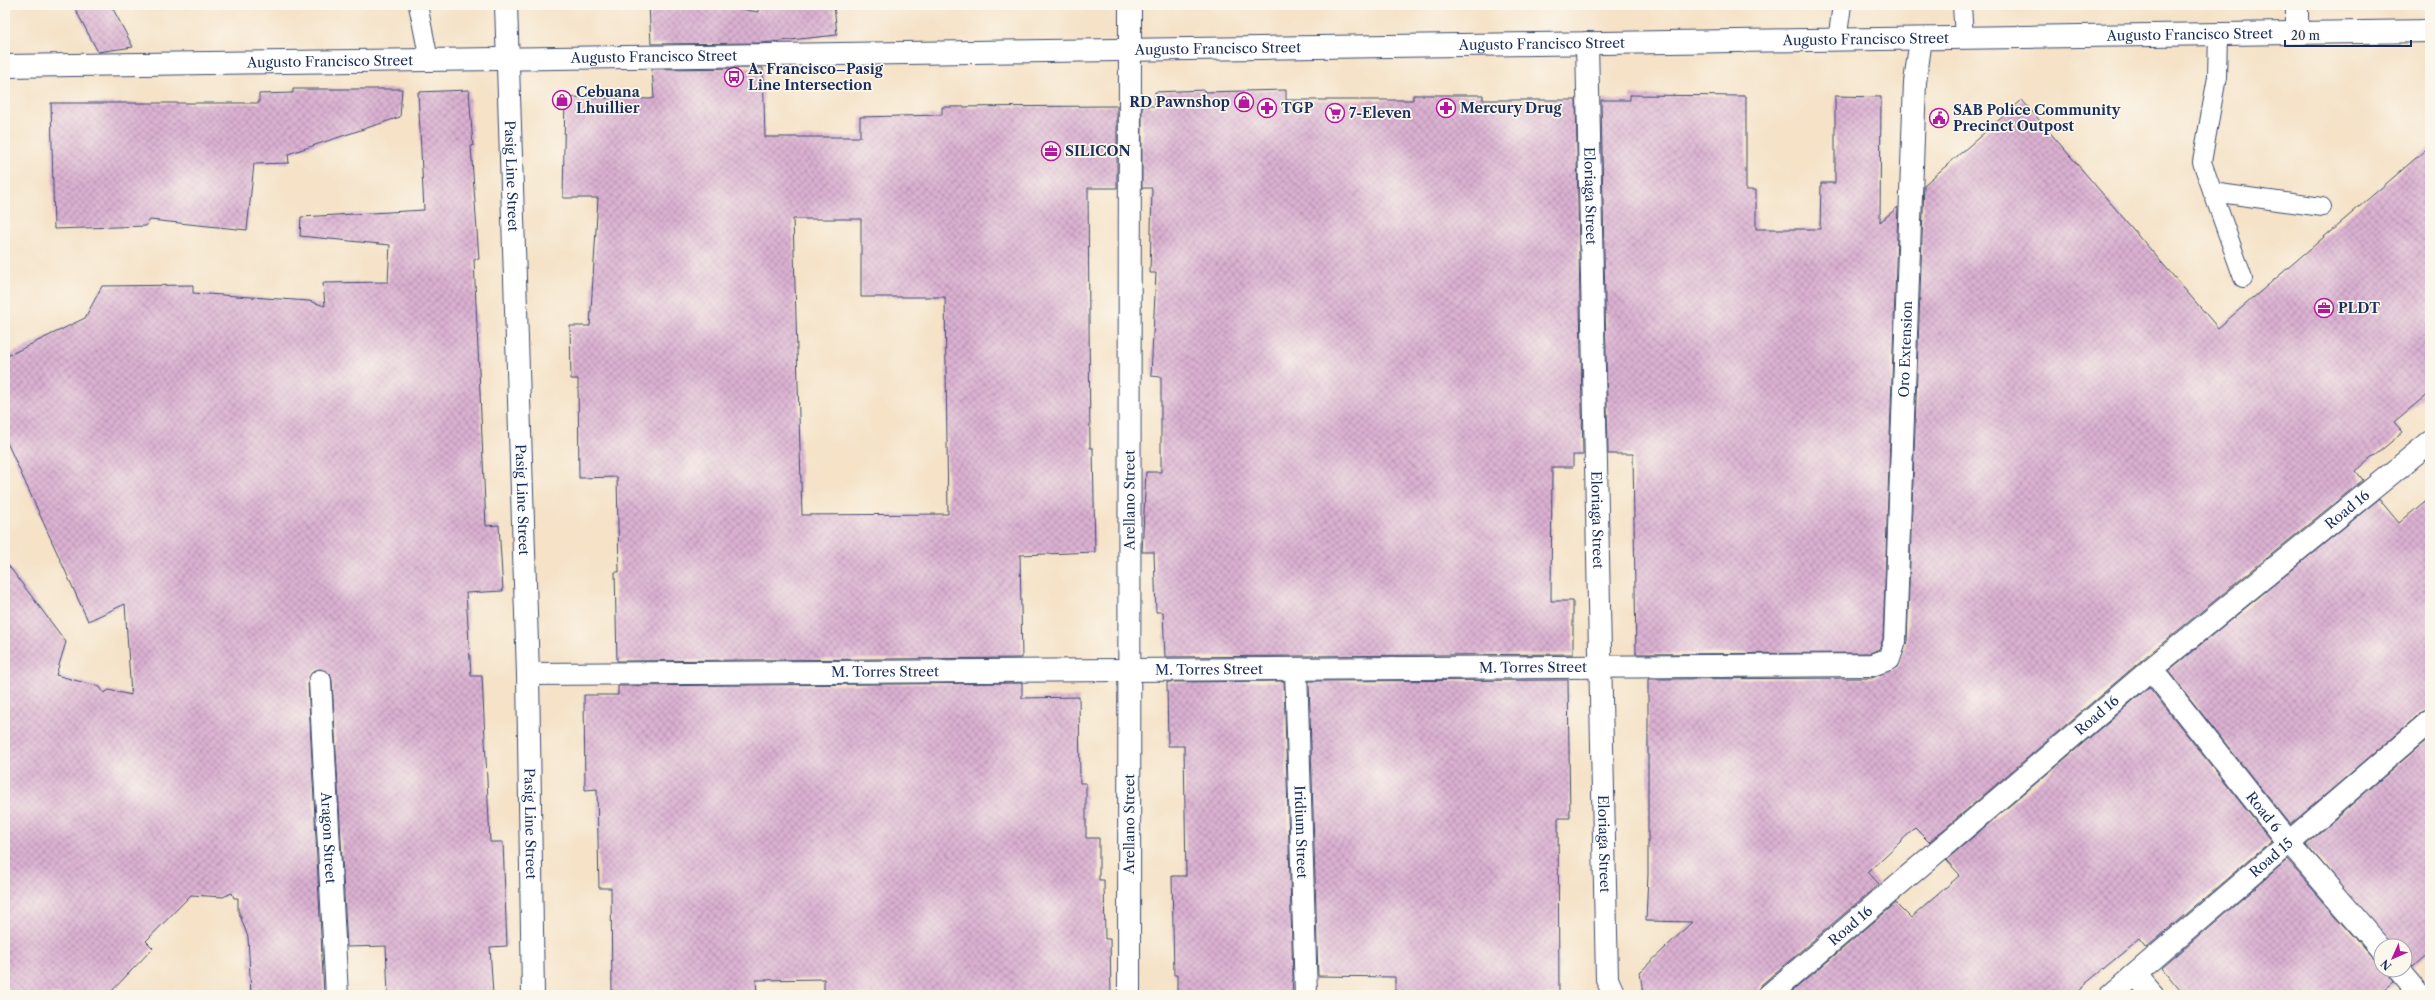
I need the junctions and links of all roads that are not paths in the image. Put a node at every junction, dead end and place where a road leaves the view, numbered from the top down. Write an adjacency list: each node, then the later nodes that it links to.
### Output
1 (418, 5): 16 (lane)
2 (506, 5): 15 (street, Pasig Line Street)
3 (1130, 5): 14 (street, Arellano Street)
4 (1842, 5): 12 (lane)
5 (1962, 5): 10 (lane)
6 (2297, 5): 8 (street)
7 (2430, 31): 8 (street, Augusto Francisco Street)
8 (2297, 33): 9 (street, Augusto Francisco Street)
9 (2218, 34): 10 (street, Augusto Francisco Street); 18 (lane)
10 (1964, 38): 11 (street, Augusto Francisco Street)
11 (1921, 39): 12 (street, Augusto Francisco Street); 22 (street, Oro Extension)
12 (1837, 41): 13 (street, Augusto Francisco Street)
13 (1587, 43): 14 (street, Augusto Francisco Street); 23 (street, Eloriaga Street)
14 (1130, 50): 15 (street, Augusto Francisco Street); 26 (street, Arellano Street)
15 (509, 58): 16 (street, Augusto Francisco Street); 27 (street, Pasig Line Street)
16 (429, 60): 17 (street, Augusto Francisco Street)
17 (5, 66)
18 (2212, 192): 19 (lane); 20 (lane)
19 (2322, 207)
20 (2243, 278)
21 (2430, 442): 25 (street, Road 16)
22 (1889, 659): 23 (street, M. Torres Street)
23 (1599, 667): 24 (street, M. Torres Street); 38 (street, Eloriaga Street)
24 (1296, 669): 26 (street, M. Torres Street); 37 (street, Iridium Street)
25 (2151, 669): 30 (street, Road 6); 39 (street, Road 16)
26 (1130, 670): 27 (street, M. Torres Street); 36 (street, Arellano Street)
27 (528, 674): 35 (street, Pasig Line Street)
28 (320, 680): 34 (street, Aragon Street)
29 (2430, 721): 30 (street, Road 15)
30 (2290, 843): 31 (street, Road 6); 32 (street, Road 15)
31 (2373, 940)
32 (2136, 975): 40 (street, Road 15); 41 (street)
33 (2406, 978): 42 (street)
34 (337, 995)
35 (533, 995)
36 (1130, 995)
37 (1306, 995)
38 (1614, 995)
39 (1768, 995)
40 (2112, 995)
41 (2153, 995)
42 (2420, 995)

